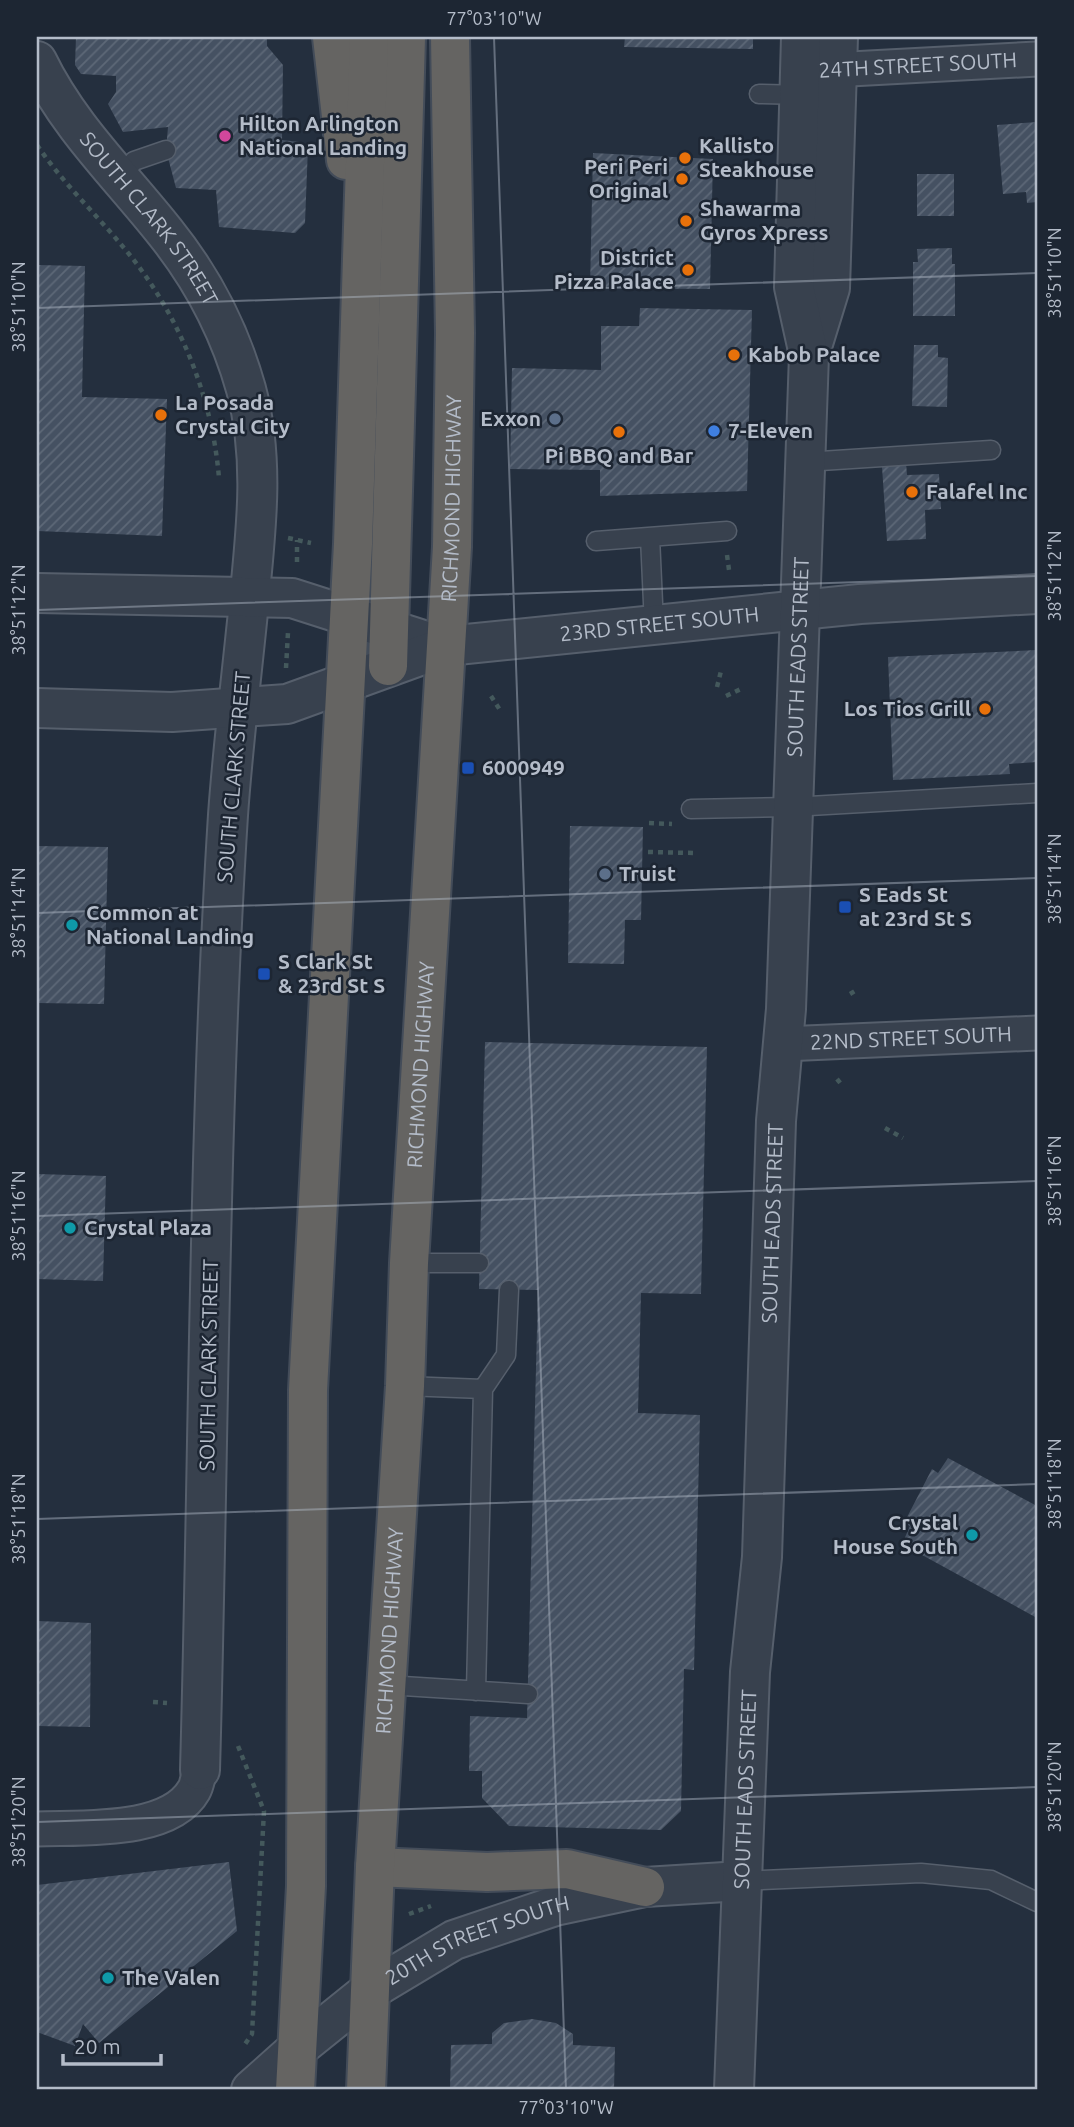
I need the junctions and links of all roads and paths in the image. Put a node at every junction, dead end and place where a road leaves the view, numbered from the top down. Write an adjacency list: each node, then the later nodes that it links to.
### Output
1 (332, 37): 12 (highway)
2 (369, 37): 12 (highway)
3 (406, 37): 33 (highway)
4 (452, 42): 32 (highway, RICHMOND HIGHWAY)
5 (1037, 59): 7 (street, 24TH STREET SOUTH)
6 (37, 61): 11 (street, SOUTH CLARK STREET)
7 (818, 67): 8 (lane); 14 (street, SOUTH EADS STREET)
8 (759, 94)
9 (37, 145): 15 (path)
10 (166, 150): 11 (lane)
11 (119, 178): 27 (street, SOUTH CLARK STREET)
12 (362, 290): 29 (highway)
13 (991, 450): 14 (lane)
14 (805, 462): 28 (street, SOUTH EADS STREET)
15 (219, 483)
16 (727, 531): 18 (lane)
17 (282, 536): 19 (path)
18 (650, 537): 20 (lane); 31 (lane)
19 (297, 540): 21 (path); 23 (path)
20 (596, 541)
21 (311, 543)
22 (727, 555): 24 (path)
23 (297, 562)
24 (729, 570)
25 (37, 593): 27 (street, 23RD STREET SOUTH)
26 (1037, 594): 28 (street, 23RD STREET SOUTH)
27 (250, 598): 29 (street, 23RD STREET SOUTH); 42 (street, SOUTH CLARK STREET)
28 (800, 610): 31 (street, 23RD STREET SOUTH); 45 (street, SOUTH EADS STREET)
29 (350, 618): 33 (street, 23RD STREET SOUTH); 36 (highway)
30 (289, 624): 35 (path)
31 (654, 625): 32 (street, 23RD STREET SOUTH)
32 (447, 646): 33 (street, 23RD STREET SOUTH); 54 (highway, RICHMOND HIGHWAY)
33 (389, 648): 36 (street)
34 (721, 671): 37 (path)
35 (286, 675)
36 (347, 682): 42 (street); 73 (highway)
37 (718, 687)
38 (741, 689): 40 (path)
39 (491, 696): 43 (path)
40 (726, 696)
41 (37, 708): 42 (street)
42 (239, 708): 63 (street, SOUTH CLARK STREET)
43 (500, 710)
44 (1037, 793): 45 (lane)
45 (792, 807): 46 (lane); 51 (street, SOUTH EADS STREET)
46 (685, 817): 47 (path)
47 (649, 823)
48 (648, 852): 49 (path)
49 (695, 853)
50 (1037, 1033): 51 (street, 22ND STREET SOUTH)
51 (783, 1044): 67 (street, SOUTH EADS STREET)
52 (885, 1128): 53 (path)
53 (903, 1138)
54 (409, 1262): 55 (lane); 57 (highway, RICHMOND HIGHWAY)
55 (479, 1263)
56 (509, 1290): 58 (lane)
57 (405, 1386): 58 (lane); 59 (highway, RICHMOND HIGHWAY)
58 (483, 1389): 60 (lane)
59 (387, 1685): 60 (lane); 66 (highway, RICHMOND HIGHWAY)
60 (476, 1691): 61 (lane)
61 (528, 1694)
62 (153, 1702): 63 (path)
63 (202, 1706): 64 (street, SOUTH CLARK STREET); 74 (path)
64 (200, 1770): 65 (street)
65 (37, 1829)
66 (375, 1867): 68 (highway); 72 (highway, RICHMOND HIGHWAY)
67 (741, 1881): 68 (street, 20TH STREET SOUTH); 69 (lane); 78 (street, SOUTH EADS STREET)
68 (645, 1887): 72 (street, 20TH STREET SOUTH)
69 (1037, 1902)
70 (441, 1903): 71 (path)
71 (400, 1917)
72 (369, 1991): 73 (street, 20TH STREET SOUTH); 77 (highway, RICHMOND HIGHWAY)
73 (297, 2049): 75 (street, 20TH STREET SOUTH); 76 (highway)
74 (239, 2053)
75 (251, 2090)
76 (295, 2090)
77 (366, 2090)
78 (734, 2090)

